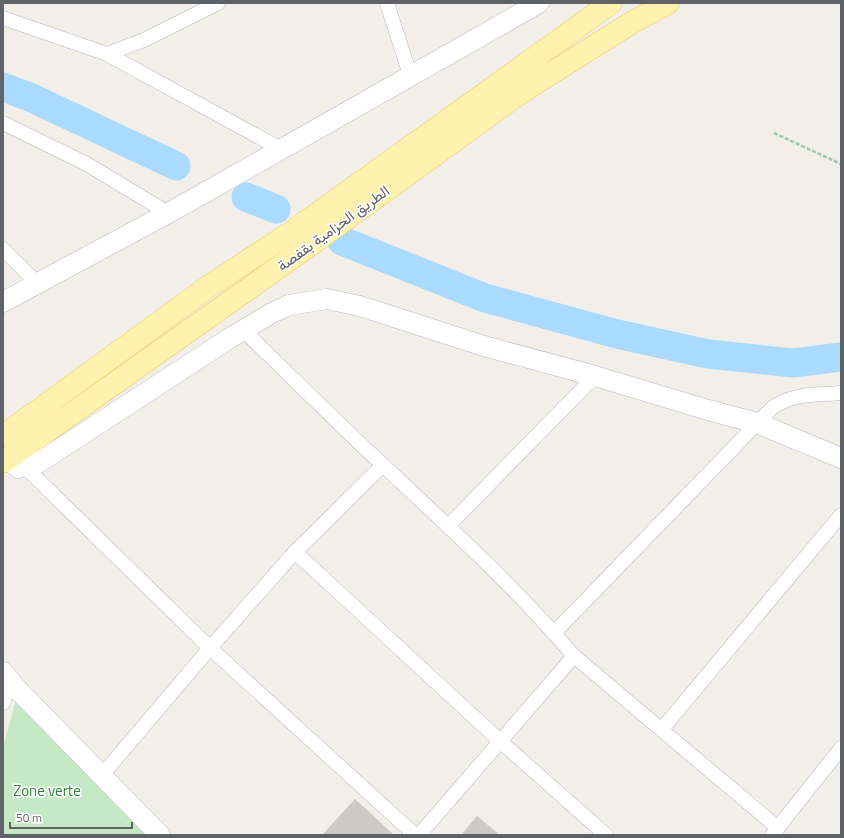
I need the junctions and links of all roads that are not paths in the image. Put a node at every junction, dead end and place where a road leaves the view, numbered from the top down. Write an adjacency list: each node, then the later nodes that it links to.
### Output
1 (218, 3): 7 (street)
2 (387, 3): 8 (street)
3 (540, 3): 8 (street)
4 (611, 3): 19 (main road, الطريق الحزامية بقفصة)
5 (668, 3): 21 (main road, الطريق الحزامية بقفصة)
6 (3, 18): 7 (street)
7 (107, 54): 10 (street)
8 (410, 75): 10 (street)
9 (3, 123): 11 (street)
10 (281, 149): 11 (street)
11 (168, 213): 13 (street)
12 (3, 249): 13 (street)
13 (37, 283): 14 (street)
14 (3, 302)
15 (244, 331): 16 (street); 21 (street); 22 (street)
16 (595, 376): 18 (street); 24 (street)
17 (841, 393): 18 (street)
18 (756, 423): 20 (street); 26 (street)
19 (3, 436)
20 (841, 458)
21 (12, 463): 27 (street)
22 (383, 465): 24 (street); 25 (street)
23 (841, 515): 31 (street)
24 (449, 525): 26 (street)
25 (295, 552): 27 (street); 32 (street)
26 (554, 633): 28 (street)
27 (210, 648): 34 (street); 37 (street)
28 (574, 656): 31 (street); 32 (street)
29 (7, 677): 30 (street); 34 (street)
30 (3, 703)
31 (662, 729): 35 (street)
32 (500, 741): 38 (street); 39 (street)
33 (841, 748): 35 (street)
34 (102, 775): 36 (street)
35 (775, 831)
36 (160, 835)
37 (415, 835)
38 (419, 835)
39 (606, 835)

